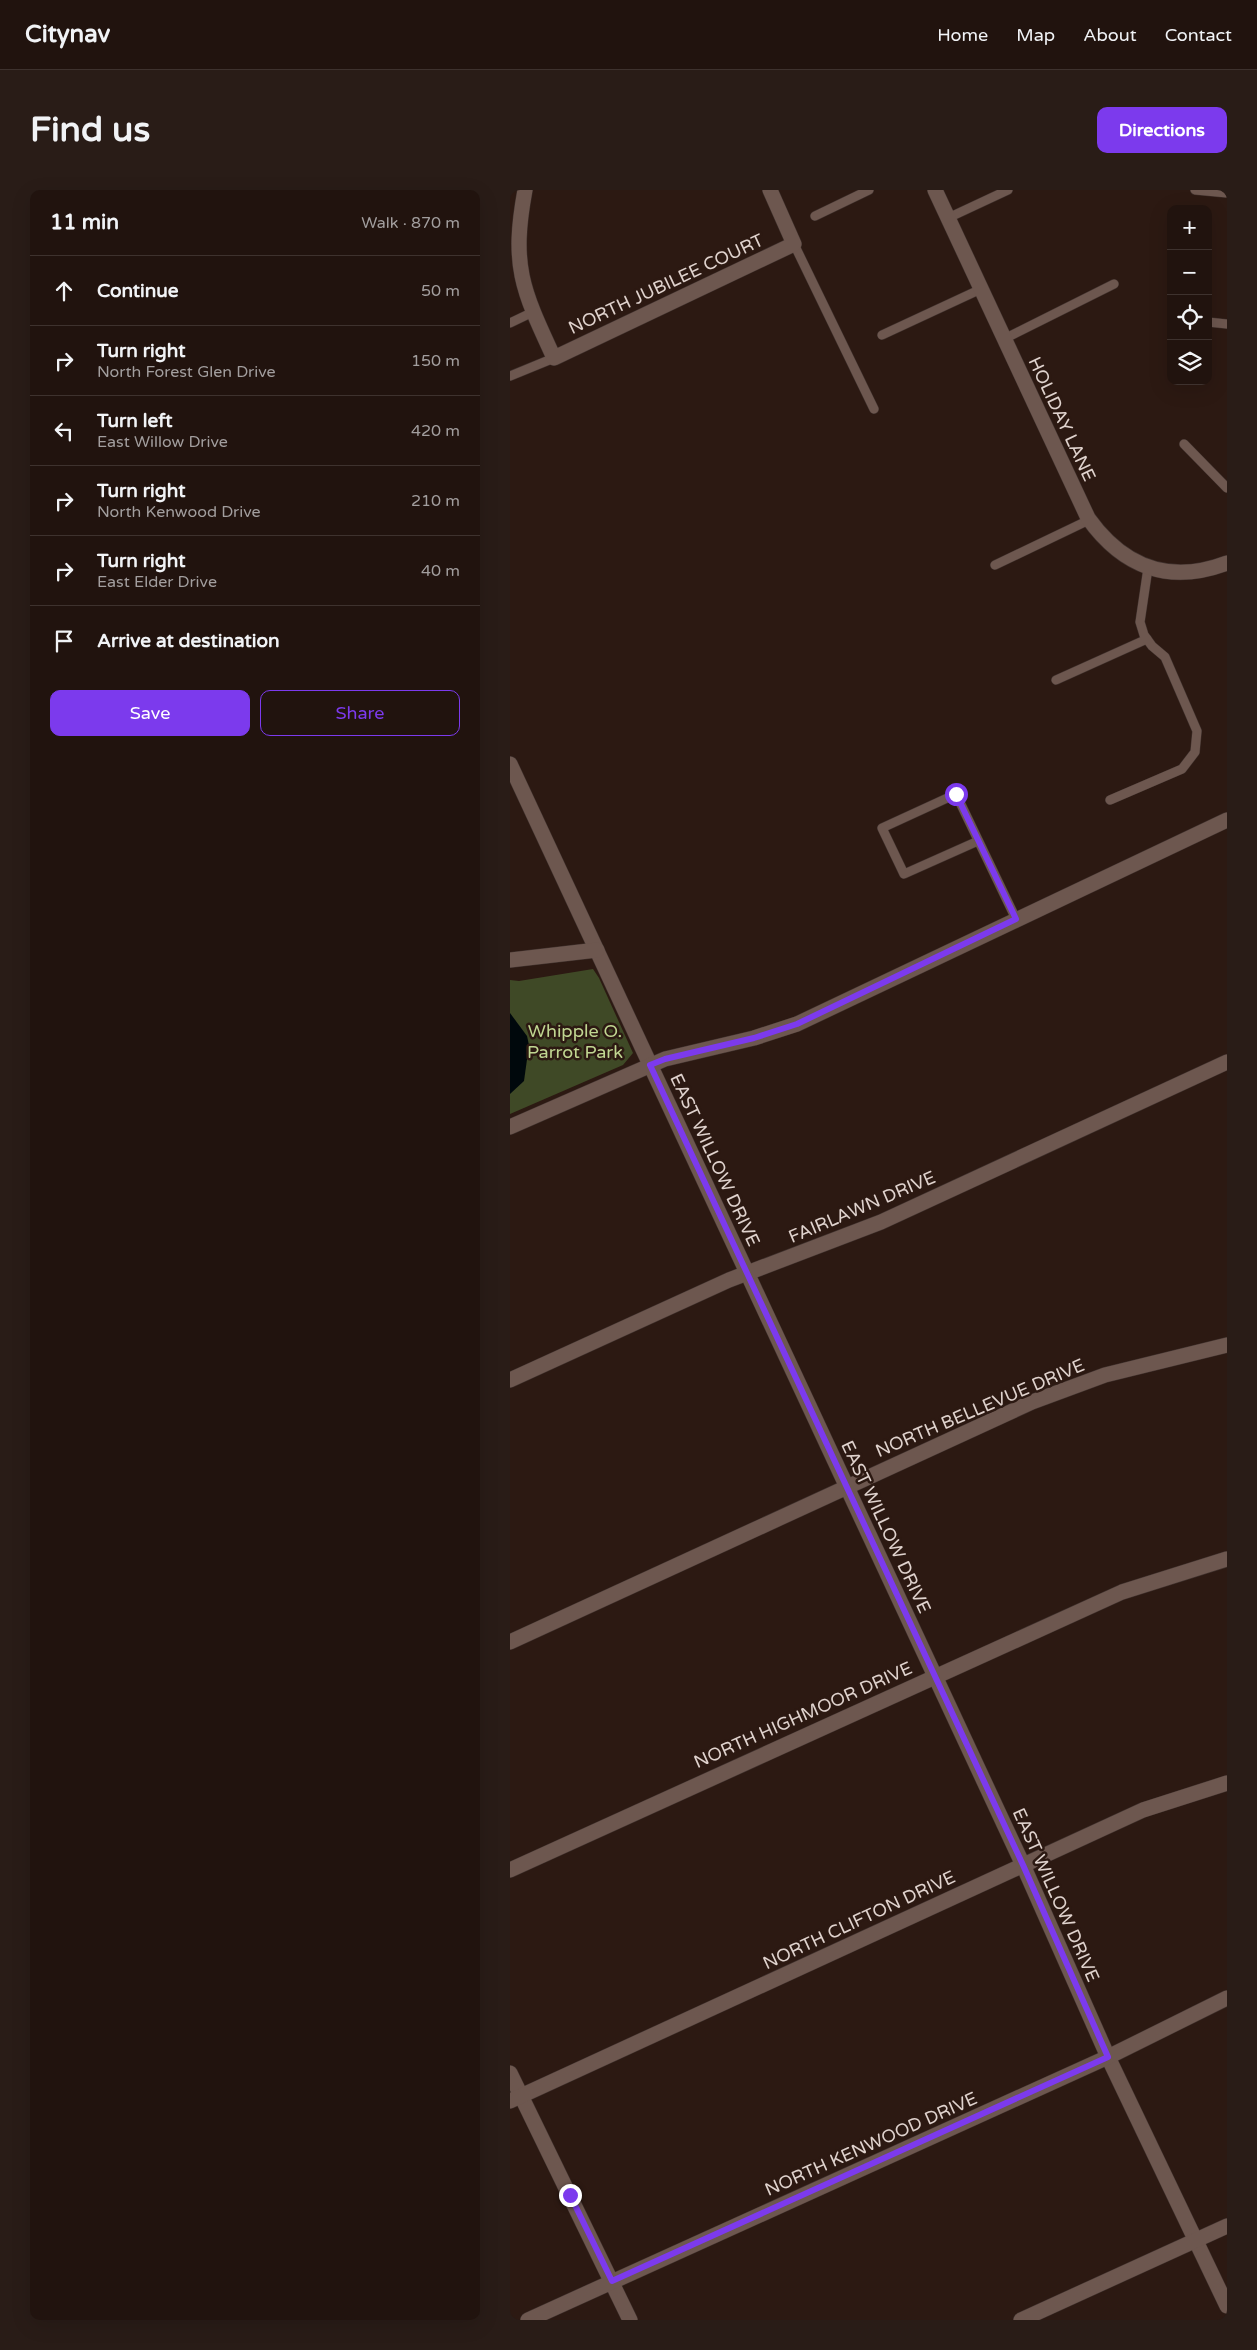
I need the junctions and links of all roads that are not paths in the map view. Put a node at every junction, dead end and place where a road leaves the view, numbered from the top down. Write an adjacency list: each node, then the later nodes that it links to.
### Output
1 (526, 190): 13 (street)
2 (770, 190): 10 (street)
3 (869, 190): 8 (lane)
4 (935, 190): 9 (street, HOLIDAY LANE)
5 (1008, 190): 9 (lane)
6 (1195, 190): 7 (lane)
7 (1227, 193)
8 (815, 216)
9 (948, 218): 12 (street, HOLIDAY LANE)
10 (794, 244): 19 (street, NORTH JUBILEE COURT); 21 (lane)
11 (1114, 284): 18 (lane)
12 (981, 289): 17 (lane); 18 (street, HOLIDAY LANE)
13 (533, 312): 15 (lane); 19 (street)
14 (1212, 322): 16 (lane)
15 (510, 323)
16 (1227, 324)
17 (882, 335)
18 (1004, 339): 24 (street, HOLIDAY LANE)
19 (554, 358): 20 (lane)
20 (510, 376)
21 (874, 409)
22 (1184, 444): 23 (lane)
23 (1227, 488)
24 (1089, 520): 26 (lane); 27 (street, HOLIDAY LANE)
25 (1227, 563): 27 (street, HOLIDAY LANE)
26 (995, 565)
27 (1148, 568): 28 (lane)
28 (1147, 639): 29 (lane); 31 (lane)
29 (1056, 680)
30 (510, 764): 35 (street, EAST WILLOW DRIVE)
31 (1110, 800)
32 (1227, 820): 34 (street)
33 (978, 841): 33 (lane); 34 (lane)
34 (1016, 919): 38 (street)
35 (597, 950): 36 (street); 38 (street, EAST WILLOW DRIVE)
36 (510, 960)
37 (1227, 1062): 40 (street, FAIRLAWN DRIVE)
38 (650, 1065): 39 (street); 40 (street, EAST WILLOW DRIVE)
39 (510, 1126)
40 (748, 1274): 42 (street, FAIRLAWN DRIVE); 43 (street, EAST WILLOW DRIVE)
41 (1227, 1345): 43 (street, NORTH BELLEVUE DRIVE)
42 (510, 1380)
43 (847, 1486): 45 (street, NORTH BELLEVUE DRIVE); 46 (street, EAST WILLOW DRIVE)
44 (1227, 1559): 46 (street, NORTH HIGHMOOR DRIVE)
45 (510, 1642)
46 (935, 1676): 48 (street, EAST WILLOW DRIVE); 49 (street, NORTH HIGHMOOR DRIVE)
47 (1227, 1782): 48 (street, NORTH CLIFTON DRIVE)
48 (1023, 1865): 51 (street, EAST WILLOW DRIVE); 53 (street, NORTH CLIFTON DRIVE)
49 (510, 1870)
50 (1227, 1998): 51 (street, NORTH KENWOOD DRIVE)
51 (1108, 2057): 55 (street, EAST WILLOW DRIVE); 56 (street, NORTH KENWOOD DRIVE)
52 (510, 2073): 53 (street)
53 (516, 2098): 56 (street)
54 (1227, 2226): 55 (street)
55 (1196, 2241): 57 (street, EAST WILLOW DRIVE); 60 (street)
56 (612, 2281): 58 (street, NORTH KENWOOD DRIVE); 59 (street)
57 (1227, 2306)
58 (528, 2320)
59 (630, 2320)
60 (1021, 2320)

